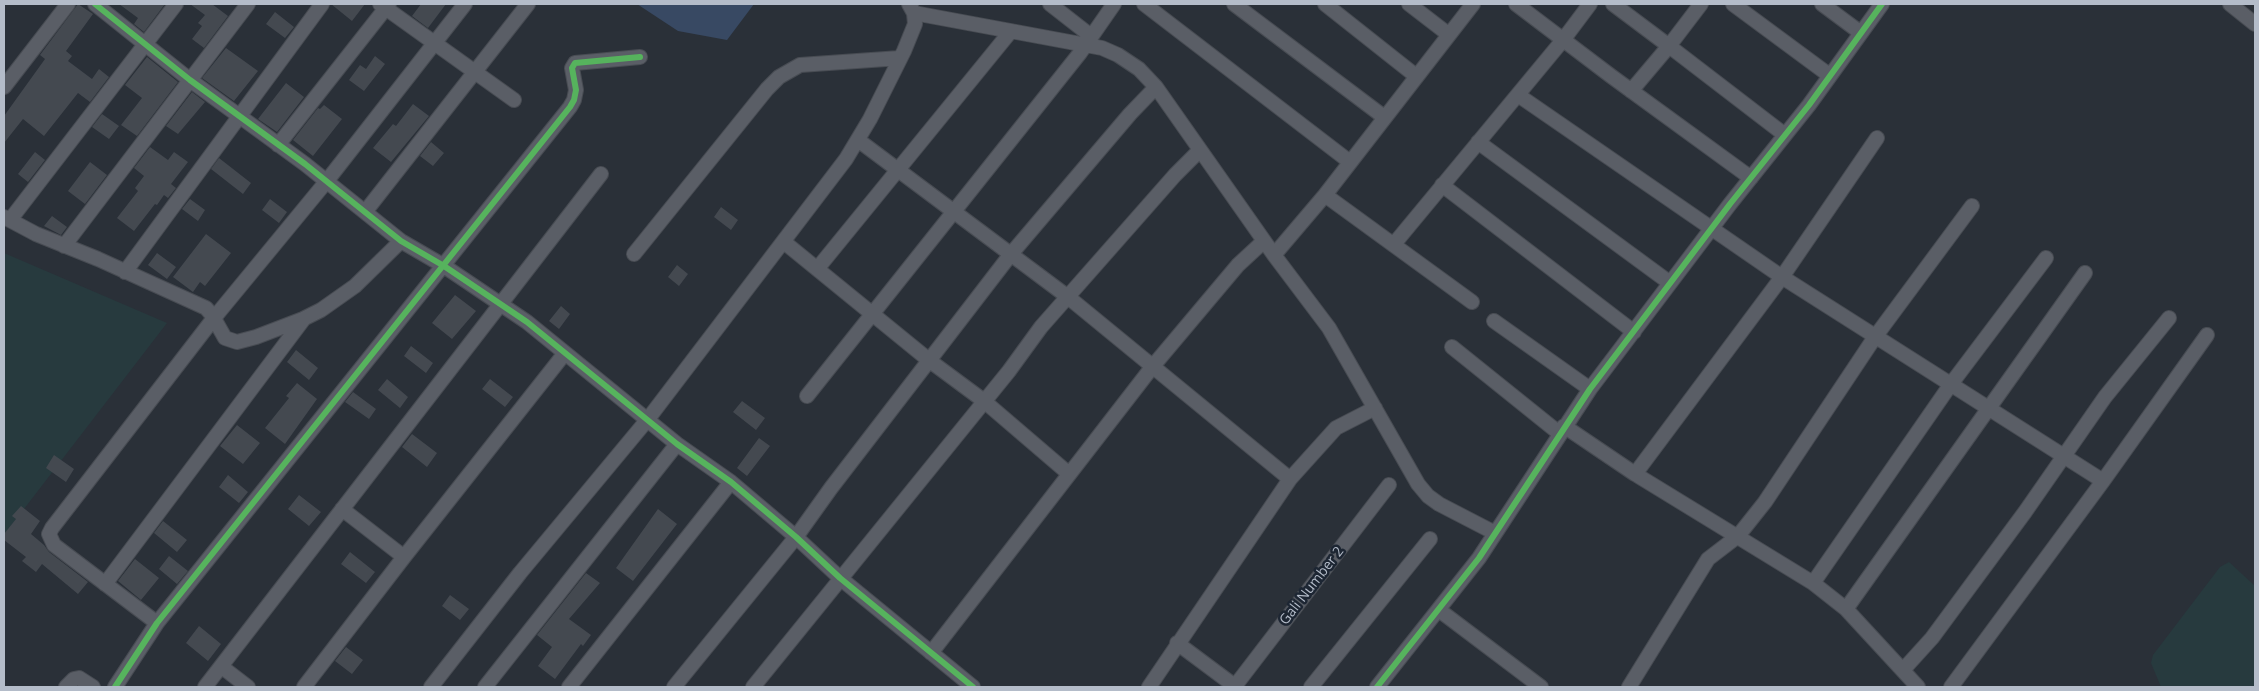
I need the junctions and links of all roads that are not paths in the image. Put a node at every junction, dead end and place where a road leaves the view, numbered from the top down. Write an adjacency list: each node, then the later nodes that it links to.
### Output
1 (68, 4): 40 (street)
2 (95, 4): 31 (street)
3 (176, 4): 31 (street)
4 (248, 4): 39 (street)
5 (322, 4): 45 (street)
6 (465, 4): 30 (street)
7 (528, 4): 36 (street)
8 (1050, 4): 32 (street)
9 (1114, 4): 32 (street)
10 (1144, 4): 53 (street)
11 (1234, 4): 46 (street)
12 (1325, 4): 38 (street)
13 (1409, 4): 28 (street)
14 (1473, 4): 28 (street)
15 (1516, 4): 29 (street)
16 (1590, 4): 29 (street)
17 (1613, 4): 33 (street)
18 (1701, 4): 33 (street)
19 (1733, 4): 37 (street)
20 (1822, 4): 26 (street)
21 (1882, 4): 26 (street)
22 (2230, 4): 25 (street)
23 (385, 5): 30 (street); 51 (street)
24 (912, 14): 27 (street); 34 (street)
25 (2255, 24)
26 (1861, 33): 37 (street)
27 (1009, 34): 32 (street); 54 (street)
28 (1448, 34): 38 (street)
29 (1563, 40): 42 (street); 43 (street)
30 (435, 43): 36 (street); 57 (street)
31 (145, 44): 39 (street); 63 (street)
32 (1085, 45): 41 (street); 61 (street)
33 (1670, 46): 42 (street); 47 (street)
34 (902, 54): 49 (street); 70 (street)
35 (640, 57): 74 (street)
36 (475, 72): 44 (street); 62 (street)
37 (1829, 75): 47 (street)
38 (1416, 76): 46 (street)
39 (190, 80): 45 (street); 69 (street)
40 (4, 87)
41 (1152, 91): 52 (street); 71 (street)
42 (1631, 91): 56 (street)
43 (1518, 95): 50 (street); 64 (street)
44 (514, 100)
45 (239, 115): 51 (street); 76 (street)
46 (1384, 117): 53 (street)
47 (1785, 135): 56 (street)
48 (1877, 138): 78 (street)
49 (858, 140): 54 (street); 66 (street)
50 (1478, 142): 58 (street); 79 (street)
51 (278, 145): 57 (street)
52 (1195, 154): 67 (street); 80 (street)
53 (1350, 162): 59 (street)
54 (899, 170): 61 (street); 75 (street)
55 (601, 174): 82 (street)
56 (1751, 178): 64 (street)
57 (326, 182): 62 (street); 87 (street)
58 (1442, 186): 68 (street); 88 (street)
59 (1325, 195): 68 (street); 72 (street)
60 (1972, 206): 90 (street)
61 (953, 210): 71 (street); 83 (street)
62 (365, 212): 65 (street)
63 (7, 219): 69 (street)
64 (1712, 229): 78 (street); 79 (street)
65 (398, 238): 74 (street); 85 (street)
66 (784, 242): 75 (street); 101 (street)
67 (1262, 243): 72 (street); 94 (street)
68 (1394, 244): 81 (street)
69 (64, 246): 76 (street)
70 (634, 254)
71 (1011, 254): 80 (street); 93 (street)
72 (1274, 255): 100 (street)
73 (2046, 258): 95 (street)
74 (444, 266): 82 (street); 122 (street)
75 (817, 269): 83 (street)
76 (125, 272): 87 (street)
77 (2085, 273): 99 (street)
78 (1782, 277): 90 (street); 106 (street)
79 (1670, 283): 88 (street)
80 (1068, 296): 94 (street); 98 (street)
81 (1472, 302)
82 (501, 303): 92 (street); 111 (street)
83 (872, 314): 93 (street); 97 (street)
84 (2169, 318): 104 (street)
85 (304, 319): 87 (street); 119 (street)
86 (1494, 321): 96 (street)
87 (218, 327): 119 (street)
88 (1634, 332): 96 (street)
89 (2207, 335): 108 (street)
90 (1876, 337): 95 (street); 113 (street)
91 (1452, 347): 102 (street)
92 (565, 354): 101 (street); 116 (street)
93 (930, 361): 98 (street); 114 (street)
94 (1152, 366): 105 (street); 107 (street)
95 (1951, 384): 99 (street); 118 (street)
96 (1590, 389): 102 (street)
97 (807, 396)
98 (984, 401): 105 (street); 117 (street)
99 (1989, 406): 104 (street); 120 (street)
100 (1372, 410): 107 (street); 112 (street)
101 (648, 419): 103 (street); 133 (street)
102 (1562, 430): 106 (street); 112 (street)
103 (677, 444): 109 (street); 134 (street)
104 (2064, 455): 108 (street); 126 (street)
105 (1068, 473): 124 (street)
106 (1635, 474): 113 (street)
107 (1290, 478): 123 (street)
108 (2103, 481): 146 (street)
109 (731, 482): 114 (street); 135 (street)
110 (1389, 485): 140 (street, Gali Number 2)
111 (342, 508): 116 (street); 125 (street)
112 (1494, 536): 121 (street)
113 (1738, 536): 118 (street); 144 (street)
114 (796, 537): 117 (street); 136 (street)
115 (1430, 539): 141 (street)
116 (404, 557): 132 (street)
117 (840, 578): 124 (street); 137 (street)
118 (1813, 583): 120 (street)
119 (104, 584): 122 (street)
120 (1846, 609): 126 (street)
121 (1439, 610): 142 (street); 143 (street)
122 (157, 624): 129 (street)
123 (1177, 643): 139 (street); 140 (street)
124 (932, 653): 138 (street)
125 (222, 667): 130 (street); 131 (street)
126 (1903, 670): 145 (street)
127 (66, 687): 128 (street)
128 (94, 687)
129 (115, 687)
130 (206, 687)
131 (248, 687)
132 (304, 687)
133 (431, 687)
134 (485, 687)
135 (569, 687)
136 (674, 687)
137 (753, 687)
138 (974, 687)
139 (1148, 687)
140 (1236, 687)
141 (1311, 687)
142 (1376, 687)
143 (1541, 687)
144 (1629, 687)
145 (1918, 687)
146 (1951, 687)

